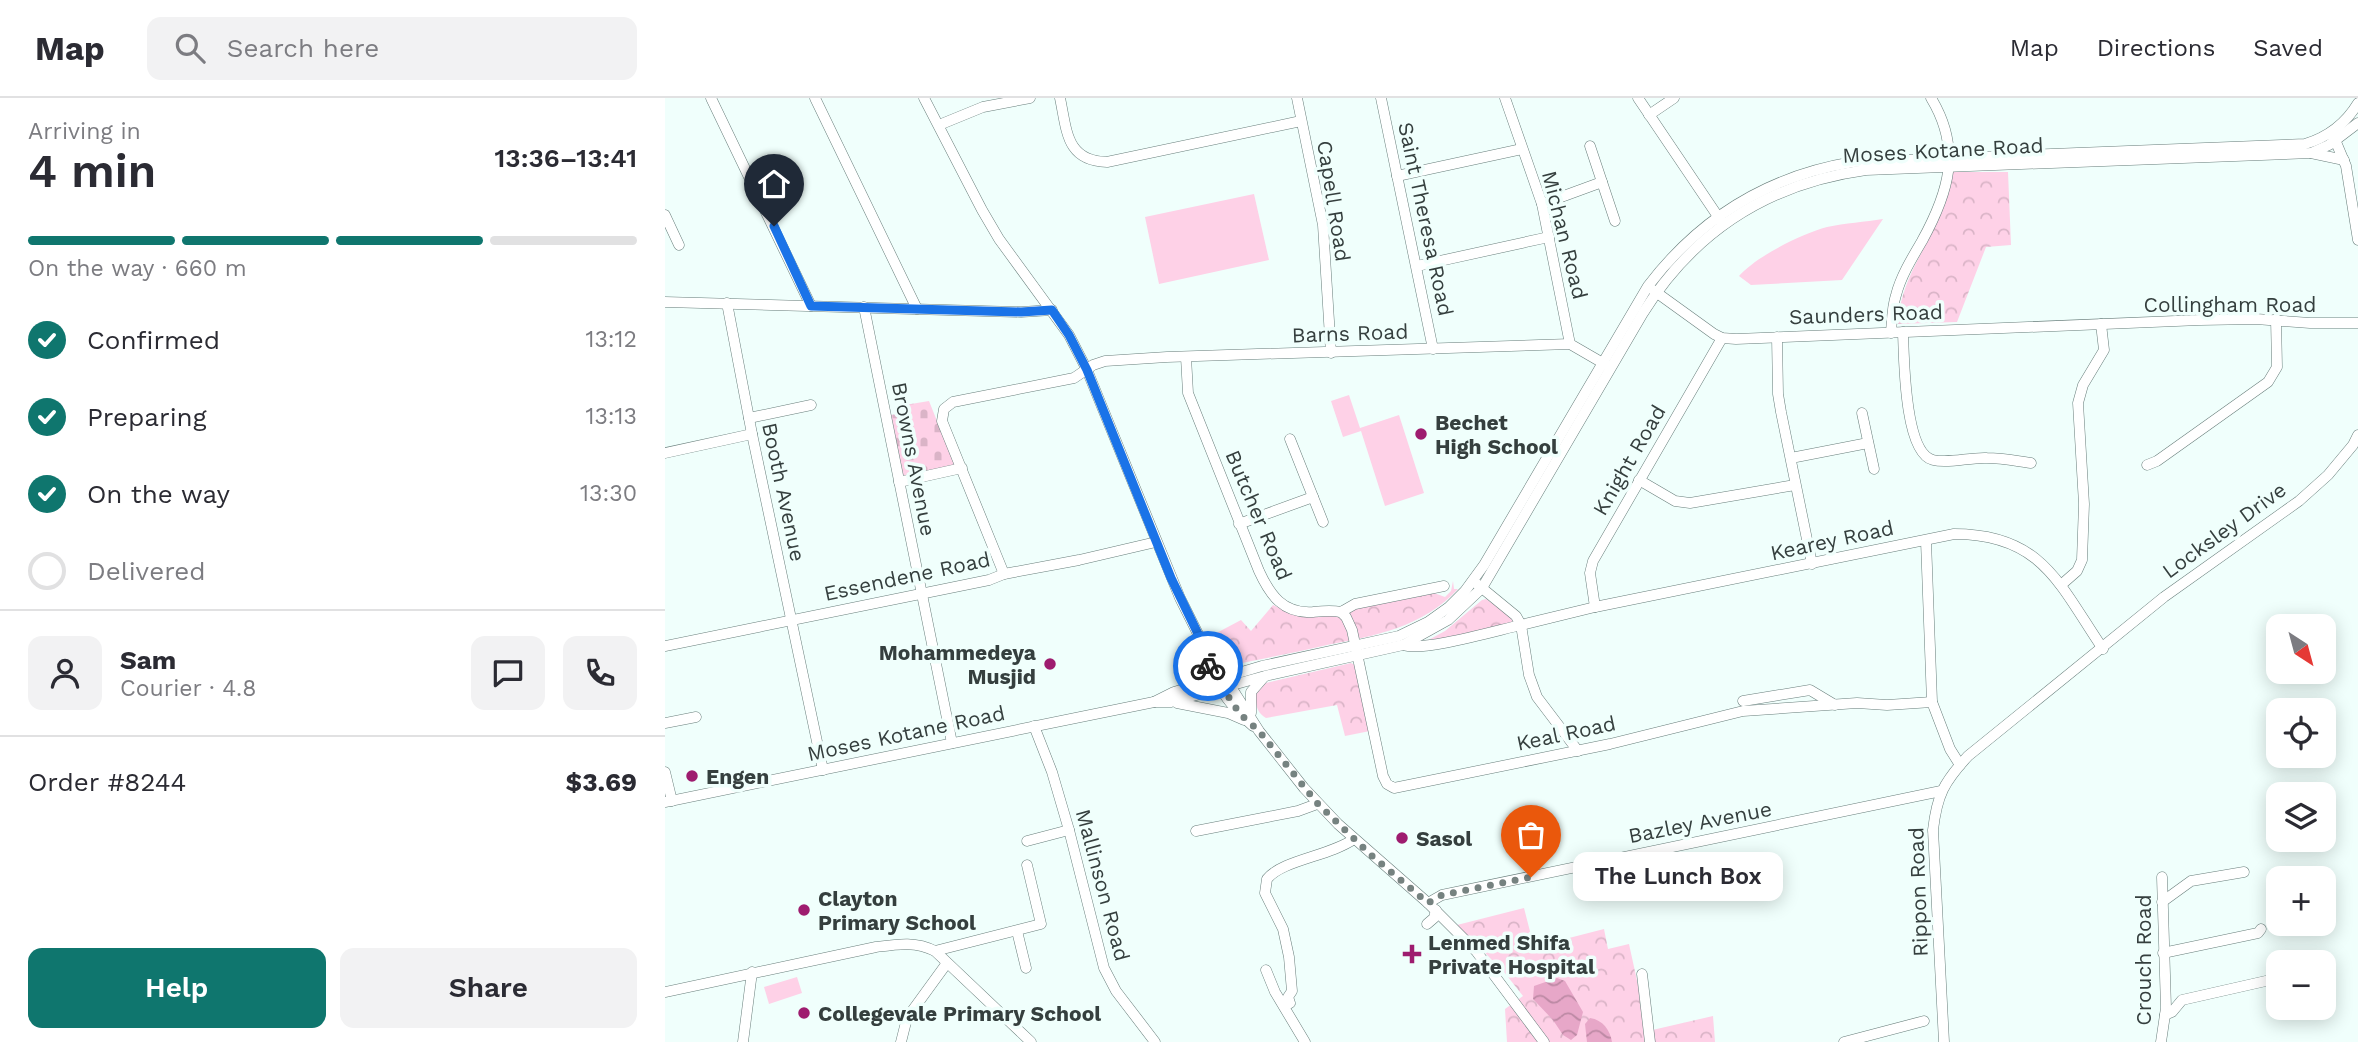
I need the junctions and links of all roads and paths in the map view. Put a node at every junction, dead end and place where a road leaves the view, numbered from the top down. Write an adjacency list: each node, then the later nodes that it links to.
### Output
1 (711, 98): 38 (street)
2 (815, 98): 40 (street)
3 (925, 98): 16 (street)
4 (1030, 98): 16 (street)
5 (1060, 98): 14 (street)
6 (1297, 98): 14 (street, Capell Road)
7 (1381, 98): 25 (street, Saint Theresa Road)
8 (1505, 98): 20 (street, Michan Road)
9 (1638, 98): 13 (street)
10 (1674, 98): 13 (street)
11 (1931, 98): 24 (street)
12 (2358, 103): 15 (street)
13 (1649, 115): 29 (street)
14 (1301, 121): 50 (street, Capell Road)
15 (2344, 121): 17 (street); 18 (street)
16 (939, 125): 41 (street)
17 (2357, 126): 18 (street)
18 (2334, 136): 21 (street, Moses Kotane Road); 22 (street, Moses Kotane Road); 23 (street)
19 (1590, 146): 26 (street)
20 (1522, 149): 25 (street); 27 (street, Michan Road)
21 (2311, 153): 22 (street, Moses Kotane Road); 23 (street)
22 (2149, 155): 24 (street, Moses Kotane Road)
23 (2344, 160): 32 (street)
24 (1949, 162): 29 (street, Moses Kotane Road); 45 (street)
25 (1397, 176): 34 (street, Saint Theresa Road)
26 (1602, 182): 27 (street); 30 (street)
27 (1542, 204): 31 (street, Michan Road)
28 (665, 215): 33 (street)
29 (1720, 220): 35 (street, Moses Kotane Road)
30 (1615, 221)
31 (1549, 237): 34 (street); 48 (street, Michan Road)
32 (2358, 240)
33 (679, 245)
34 (1417, 266): 49 (street, Saint Theresa Road)
35 (1652, 289): 47 (street); 52 (street, Moses Kotane Road)
36 (665, 302): 37 (street)
37 (727, 303): 38 (street); 56 (street, Booth Avenue)
38 (811, 306): 39 (street)
39 (864, 307): 40 (street); 68 (street, Browns Avenue)
40 (917, 309): 41 (street)
41 (1052, 310): 53 (street)
42 (2276, 319): 43 (street, Collingham Road); 44 (street, Collingham Road); 64 (street)
43 (2358, 323)
44 (2101, 324): 45 (street, Saunders Road); 78 (street)
45 (1897, 332): 46 (street, Saunders Road); 63 (street)
46 (1777, 337): 47 (street, Saunders Road); 62 (street)
47 (1722, 338): 67 (street, Knight Road)
48 (1570, 344): 49 (street, Barns Road); 52 (street)
49 (1433, 349): 50 (street, Barns Road)
50 (1331, 353): 51 (street, Barns Road)
51 (1186, 357): 53 (street, Barns Road); 72 (street, Butcher Road)
52 (1607, 365): 77 (street, Moses Kotane Road)
53 (1087, 370): 65 (street, Barns Road); 73 (street)
54 (811, 405): 56 (street)
55 (1863, 413): 60 (street)
56 (749, 418): 57 (street, Booth Avenue)
57 (752, 434): 61 (street); 83 (street, Booth Avenue)
58 (2358, 435): 88 (street, Locksley Drive)
59 (1290, 439): 70 (street)
60 (1868, 443): 62 (street); 66 (street)
61 (665, 453)
62 (1791, 458): 69 (street)
63 (2031, 463)
64 (2147, 465)
65 (961, 468): 68 (street); 76 (street)
66 (1874, 469)
67 (1639, 480): 69 (street); 81 (street, Knight Road)
68 (899, 482): 80 (street, Browns Avenue)
69 (1795, 485): 75 (street)
70 (1313, 496): 71 (street); 72 (street)
71 (1324, 522)
72 (1239, 524): 82 (street, Butcher Road)
73 (1156, 541): 76 (street, Essendene Road); 85 (street)
74 (1926, 541): 75 (street, Kearey Road); 78 (street, Kearey Road); 97 (street)
75 (1812, 564): 81 (street, Kearey Road)
76 (1004, 574): 80 (street, Essendene Road)
77 (1477, 584): 84 (street); 86 (street, Moses Kotane Road); 89 (street, Moses Kotane Road)
78 (2061, 585): 88 (street, Kearey Road)
79 (1444, 586): 82 (street, Butcher Road)
80 (922, 594): 83 (street, Essendene Road); 103 (street, Browns Avenue)
81 (1595, 607): 84 (street, Kearey Road)
82 (1341, 612): 89 (street, Keal Road)
83 (790, 621): 87 (street, Essendene Road); 106 (street, Booth Avenue)
84 (1521, 625): 86 (street, Kearey Road); 104 (street)
85 (1201, 640): 90 (street); 92 (street)
86 (1403, 645): 89 (street, Moses Kotane Road)
87 (665, 646)
88 (2103, 649): 105 (street, Rippon Road)
89 (1357, 651): 91 (street, Moses Kotane Road); 92 (street, Moses Kotane Road); 104 (street, Keal Road)
90 (1204, 656): 92 (street); 93 (street)
91 (1265, 676): 92 (street, Moses Kotane Road); 100 (street)
92 (1224, 683): 93 (street, Moses Kotane Road); 96 (street, Moses Kotane Road); 100 (street)
93 (1192, 687): 95 (street, Moses Kotane Road)
94 (1743, 701): 98 (street)
95 (1154, 702): 96 (street, Moses Kotane Road); 102 (street, Moses Kotane Road)
96 (1171, 702): 100 (street)
97 (1933, 702): 98 (street, Keal Road); 105 (street)
98 (1836, 705): 104 (street, Keal Road)
99 (696, 717): 101 (street)
100 (1250, 719): 110 (street)
101 (665, 723)
102 (1034, 726): 103 (street, Moses Kotane Road); 111 (street, Mallinson Road)
103 (952, 743): 106 (street, Moses Kotane Road)
104 (1578, 751)
105 (1960, 765): 108 (street, Rippon Road)
106 (823, 769): 109 (street, Moses Kotane Road)
107 (665, 772): 109 (street)
108 (1941, 791): 119 (street, Bazley Avenue); 143 (street, Rippon Road)
109 (668, 802)
110 (1318, 804): 112 (street); 113 (street)
111 (1069, 830): 114 (street); 138 (street, Mallinson Road)
112 (1196, 831)
113 (1354, 839): 119 (street); 132 (street)
114 (1027, 841)
115 (1027, 864): 122 (street)
116 (2244, 872): 118 (street)
117 (2162, 877): 118 (street, Crouch Road)
118 (2162, 902): 124 (street, Crouch Road)
119 (1432, 907): 120 (street); 140 (street)
120 (1427, 924)
121 (2262, 929): 124 (street)
122 (1017, 931): 123 (street); 126 (street)
123 (935, 951): 125 (street); 128 (street)
124 (2163, 953): 133 (street, Crouch Road)
125 (947, 963): 136 (street); 137 (street)
126 (1026, 968)
127 (1266, 970): 132 (street)
128 (752, 972): 131 (street); 135 (street)
129 (1642, 974): 141 (street)
130 (2266, 981): 133 (street)
131 (665, 992)
132 (1285, 1006): 139 (street)
133 (2165, 1015): 144 (street, Crouch Road)
134 (1924, 1021): 142 (street)
135 (743, 1042)
136 (901, 1042)
137 (1031, 1042)
138 (1155, 1042)
139 (1305, 1042)
140 (1544, 1042)
141 (1650, 1042)
142 (1844, 1042)
143 (1944, 1042)
144 (2161, 1042)

